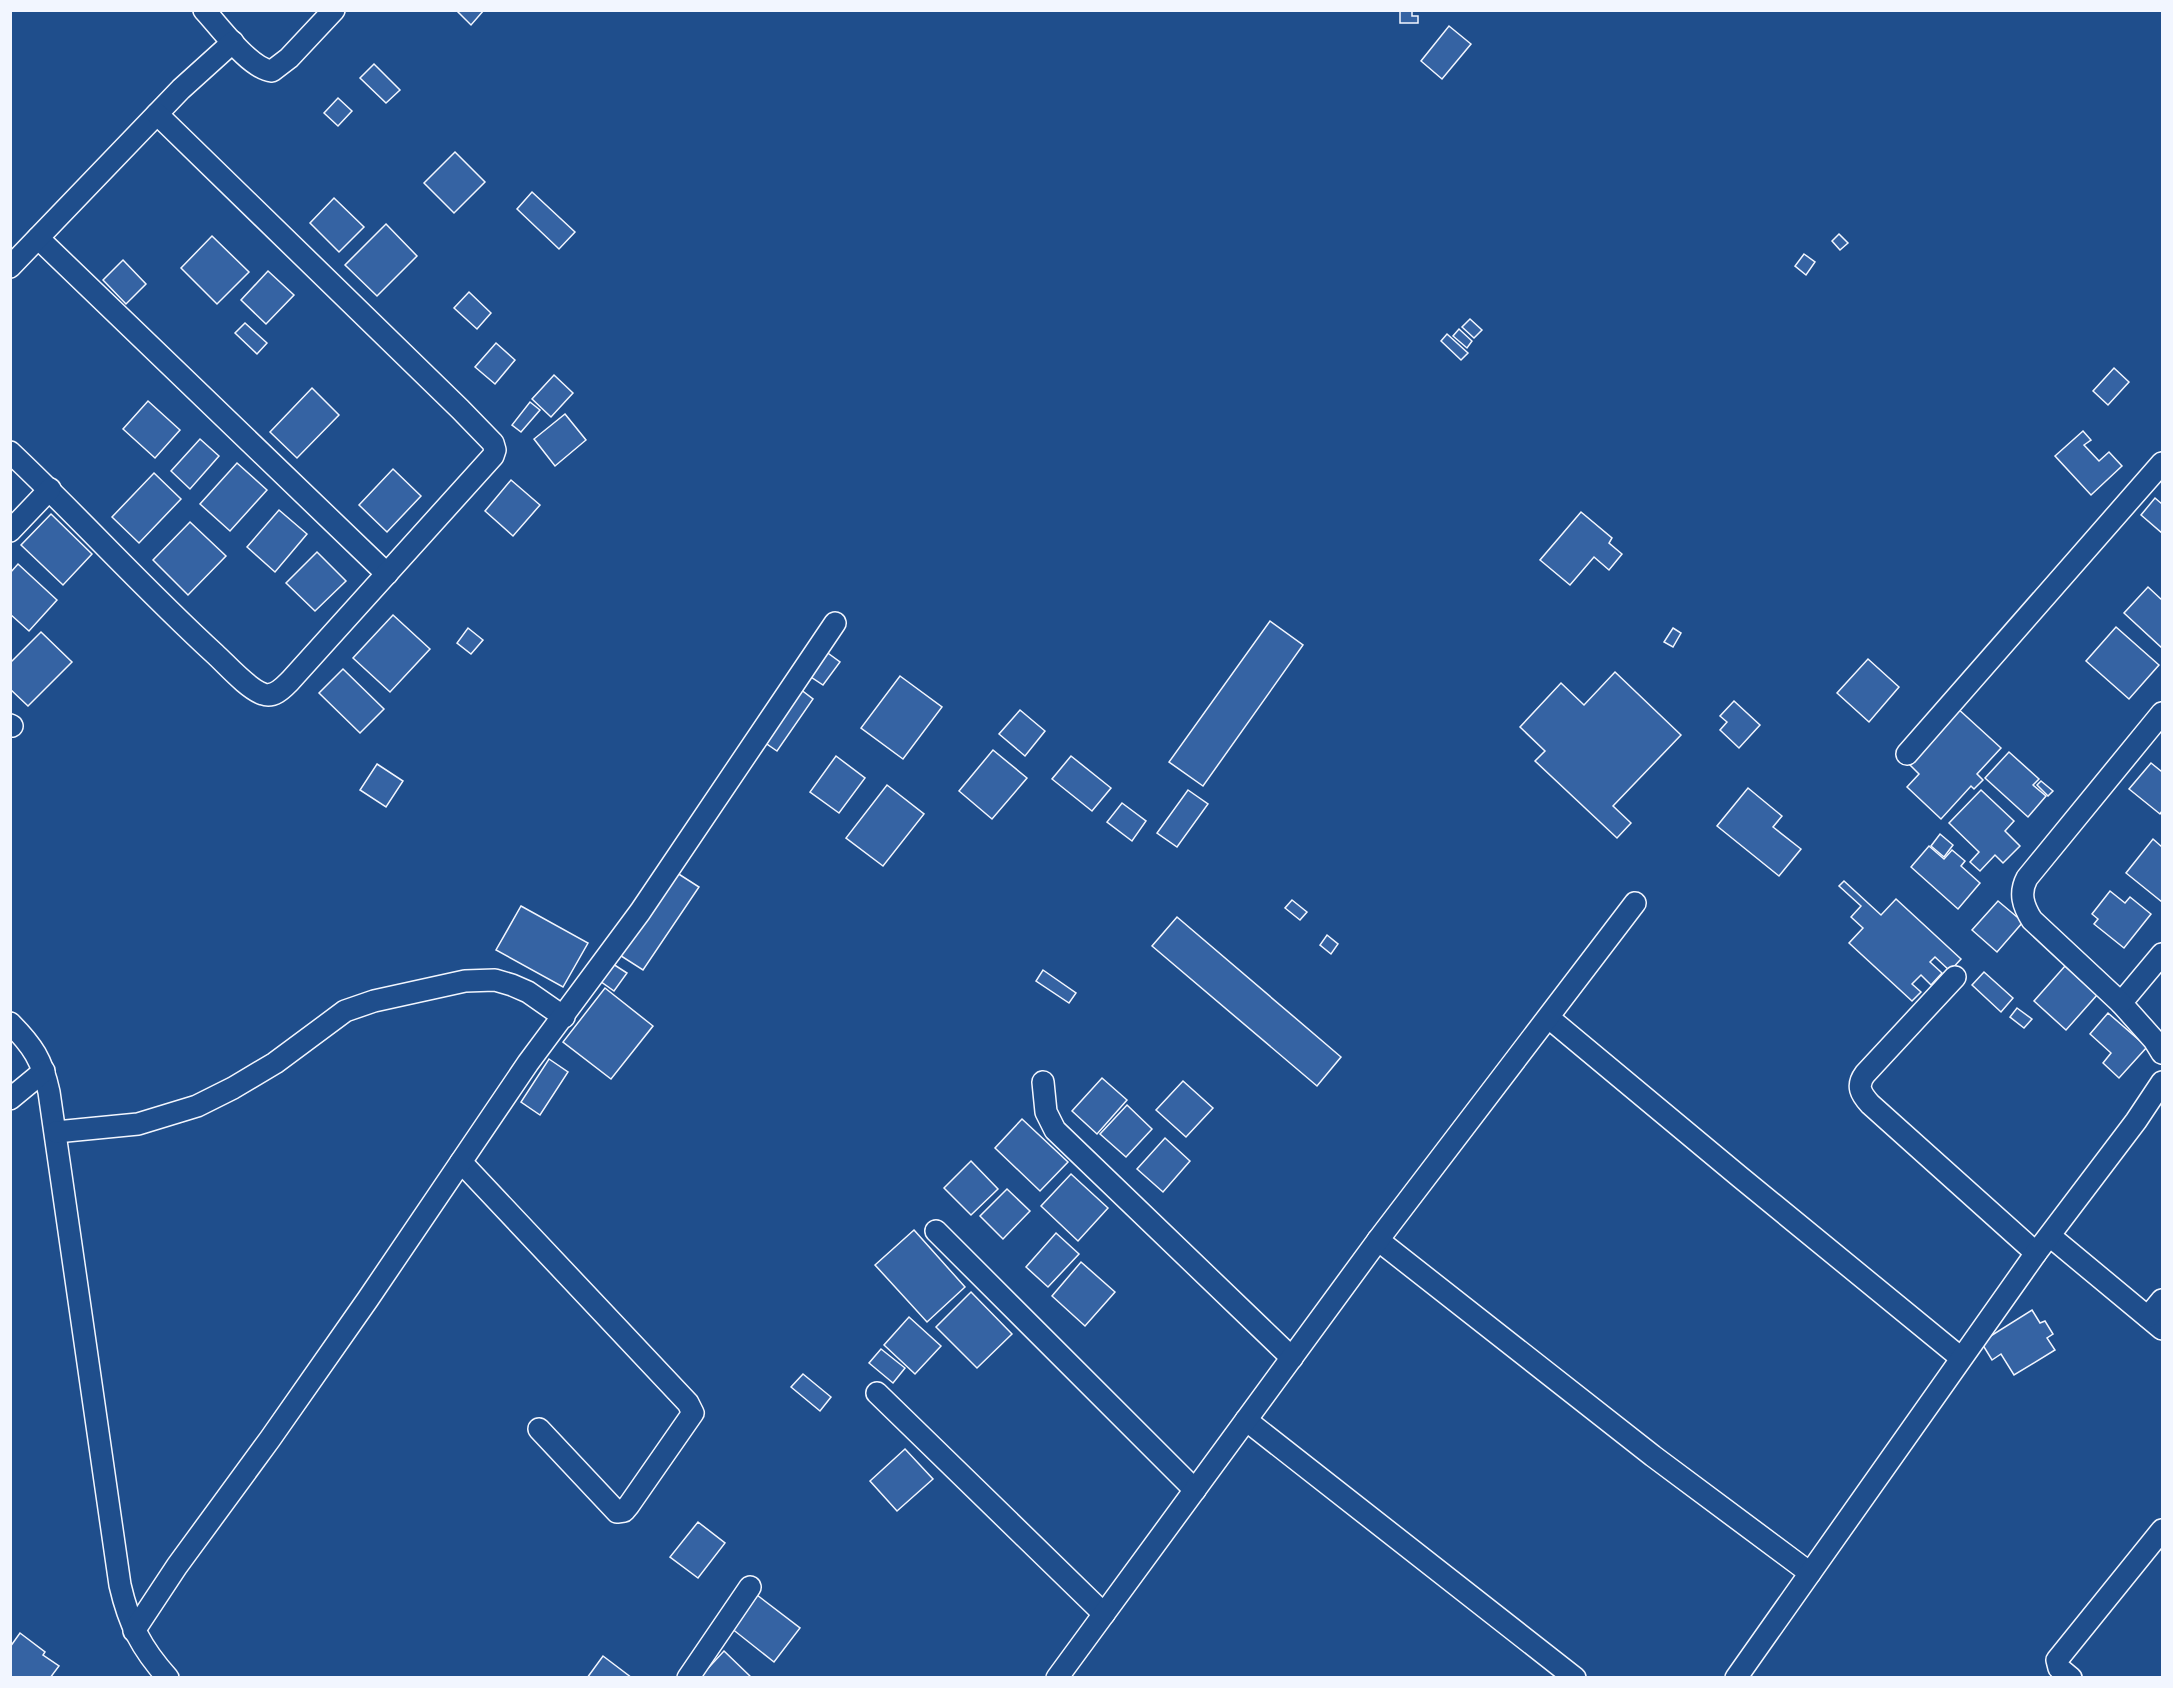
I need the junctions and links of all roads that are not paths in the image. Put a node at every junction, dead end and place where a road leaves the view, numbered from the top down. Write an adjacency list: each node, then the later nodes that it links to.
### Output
1 (334, 10): 3 (street)
2 (216, 14): 3 (street)
3 (233, 42): 4 (street)
4 (157, 114): 5 (street); 11 (street)
5 (38, 238): 6 (street); 11 (street)
6 (10, 267)
7 (10, 452): 9 (street)
8 (2163, 463): 14 (street)
9 (50, 489): 10 (street); 11 (street)
10 (10, 531)
11 (387, 574)
12 (835, 623): 19 (street)
13 (2163, 713): 18 (street)
14 (1907, 754)
15 (1635, 903): 20 (street)
16 (2163, 954): 18 (street)
17 (1955, 977): 32 (street)
18 (2121, 1003): 22 (street)
19 (564, 1017): 27 (street); 28 (street)
20 (1549, 1018): 31 (street); 36 (street)
21 (10, 1023): 23 (street)
22 (2163, 1053)
23 (44, 1071): 26 (street); 27 (street)
24 (1043, 1082): 35 (street)
25 (2163, 1082): 30 (street)
26 (10, 1099)
27 (56, 1132): 45 (street)
28 (461, 1162): 39 (street); 45 (street)
29 (936, 1231): 40 (street)
30 (2050, 1236): 32 (street); 34 (street)
31 (1378, 1240): 35 (street); 42 (street)
32 (2036, 1252): 36 (street)
33 (2163, 1300): 34 (street)
34 (2156, 1323)
35 (1292, 1358): 38 (street)
36 (1962, 1358): 42 (street)
37 (877, 1393): 44 (street)
38 (1246, 1420): 40 (street); 49 (street)
39 (539, 1429)
40 (1195, 1490): 44 (street)
41 (2160, 1539): 51 (street)
42 (1810, 1573): 50 (street)
43 (750, 1587): 47 (street)
44 (1104, 1614): 48 (street)
45 (134, 1631): 46 (street)
46 (168, 1677)
47 (688, 1677)
48 (1058, 1677)
49 (1575, 1677)
50 (1736, 1677)
51 (2071, 1677)

